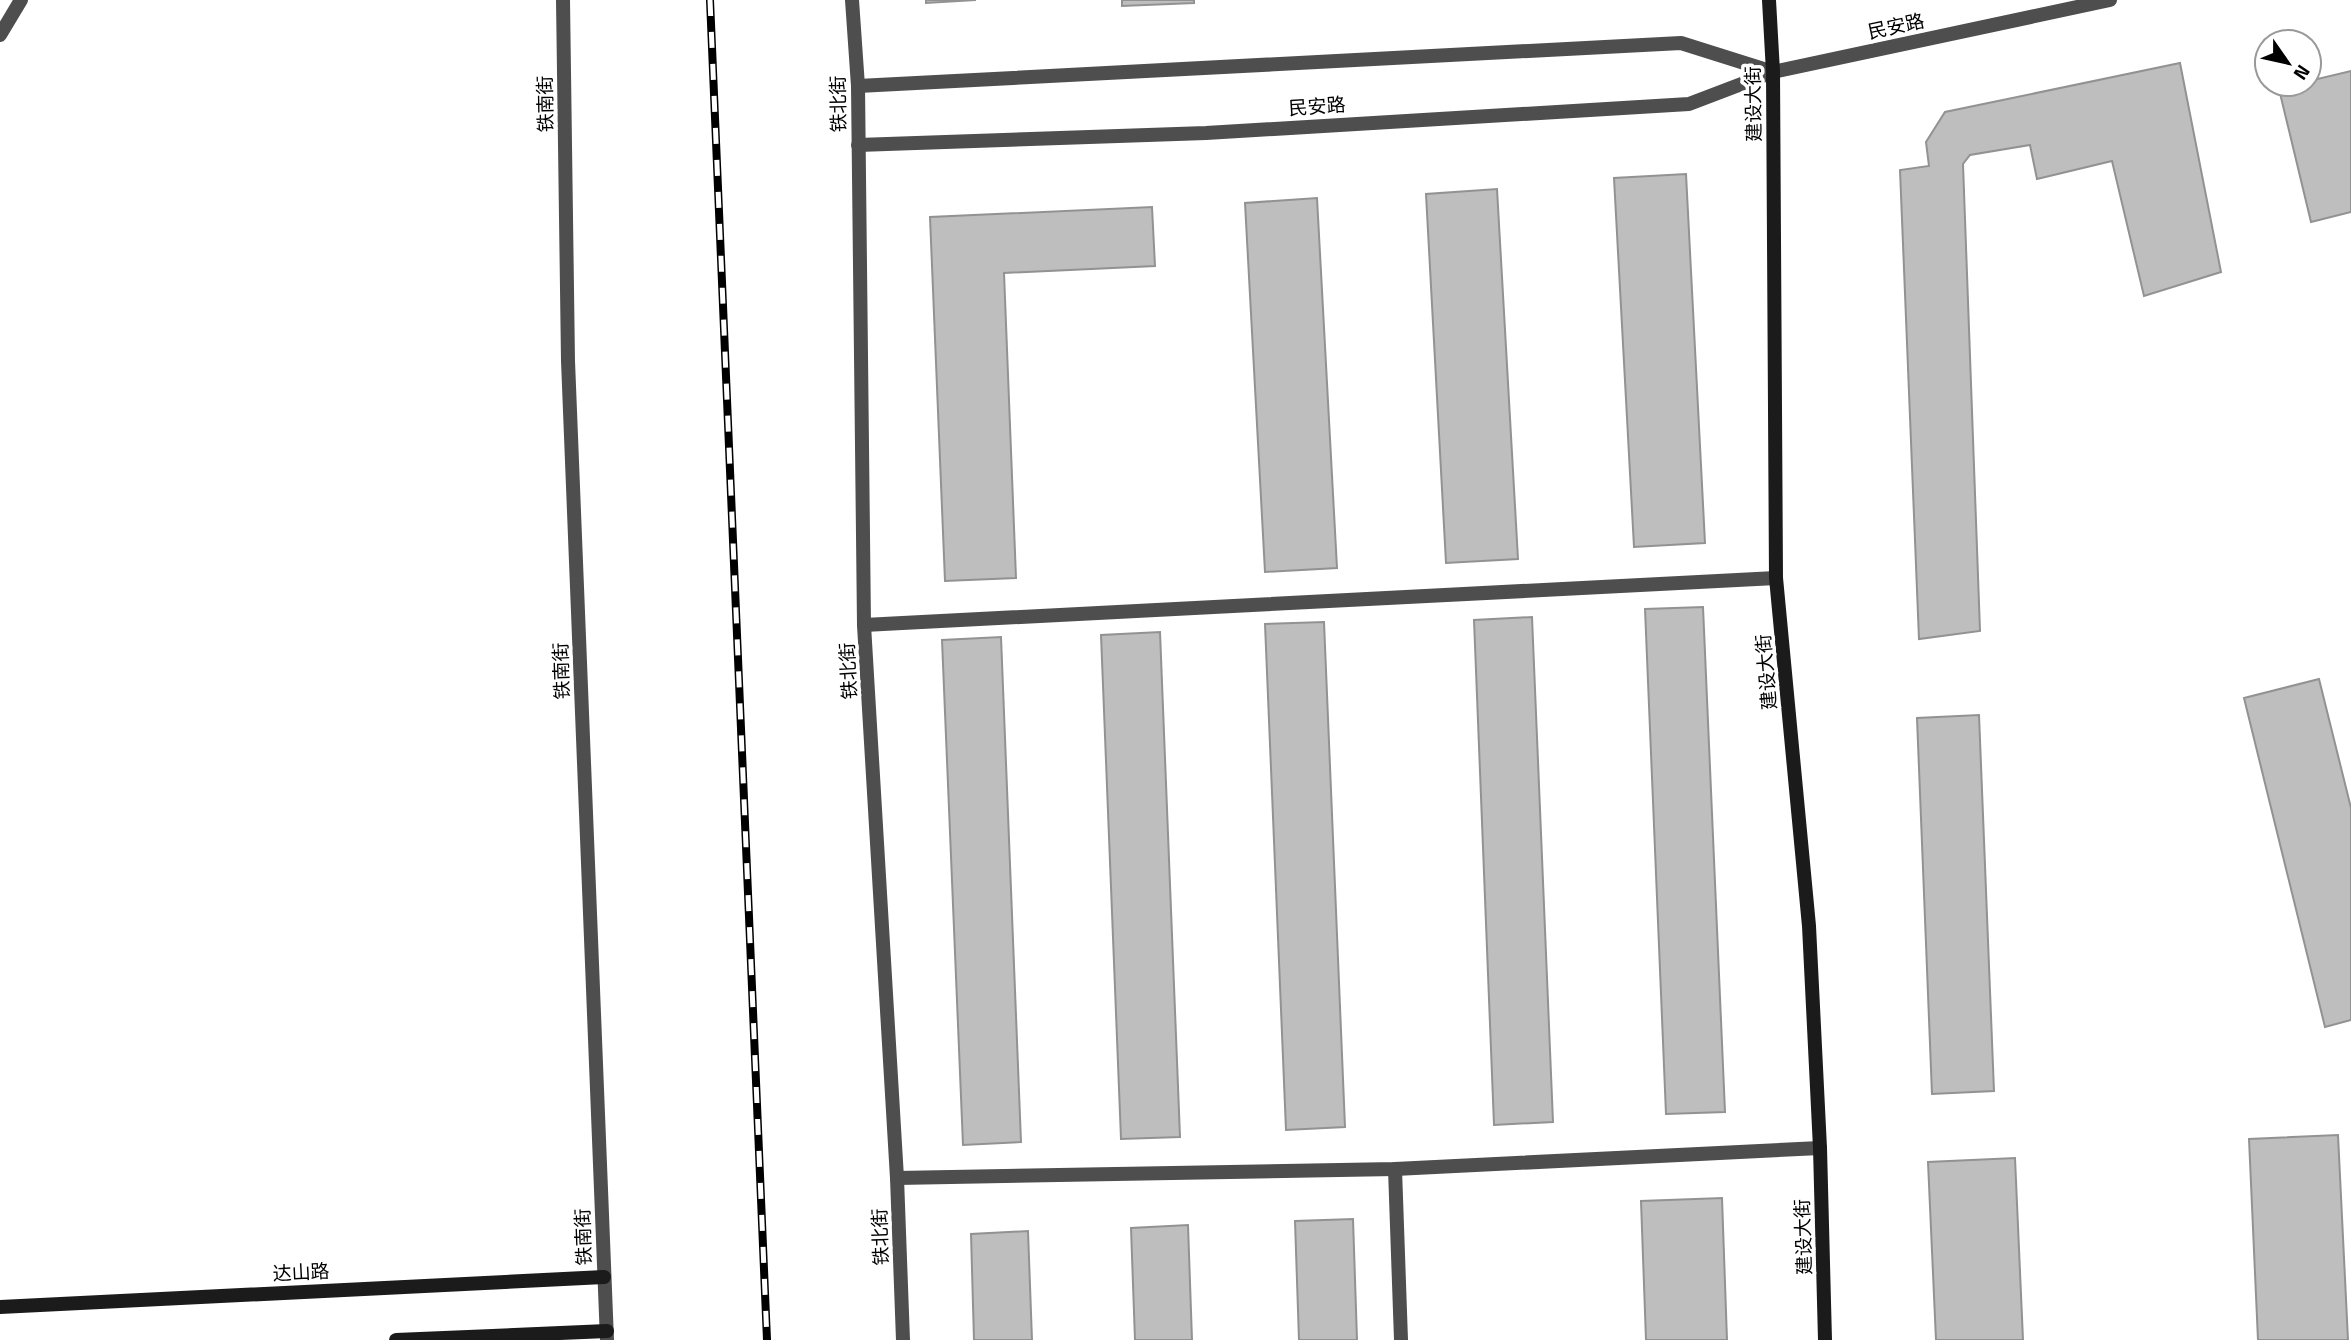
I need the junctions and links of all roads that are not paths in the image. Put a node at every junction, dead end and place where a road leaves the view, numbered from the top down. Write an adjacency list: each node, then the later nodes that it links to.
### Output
1 (21, 0): 6 (street)
2 (563, 0): 15 (street, 铁南街)
3 (852, 0): 8 (street, 铁北街)
4 (1769, 0): 7 (main road, 建设大街)
5 (2110, 0): 7 (street, 民安路)
6 (0, 35)
7 (1773, 72): 8 (street, 民安路); 9 (street, 民安路); 10 (main road, 建设大街)
8 (858, 86): 9 (street, 铁北街)
9 (858, 145): 11 (street, 铁北街)
10 (1776, 578): 11 (street); 12 (main road, 建设大街)
11 (864, 625): 14 (street, 铁北街)
12 (1820, 1148): 13 (street); 21 (main road, 建设大街)
13 (1395, 1169): 14 (street); 20 (street)
14 (897, 1178): 19 (street, 铁北街)
15 (604, 1277): 16 (main road, 达山路); 17 (street, 铁南街)
16 (0, 1307)
17 (607, 1335): 18 (main road)
18 (396, 1340)
19 (903, 1340)
20 (1401, 1340)
21 (1825, 1340)

